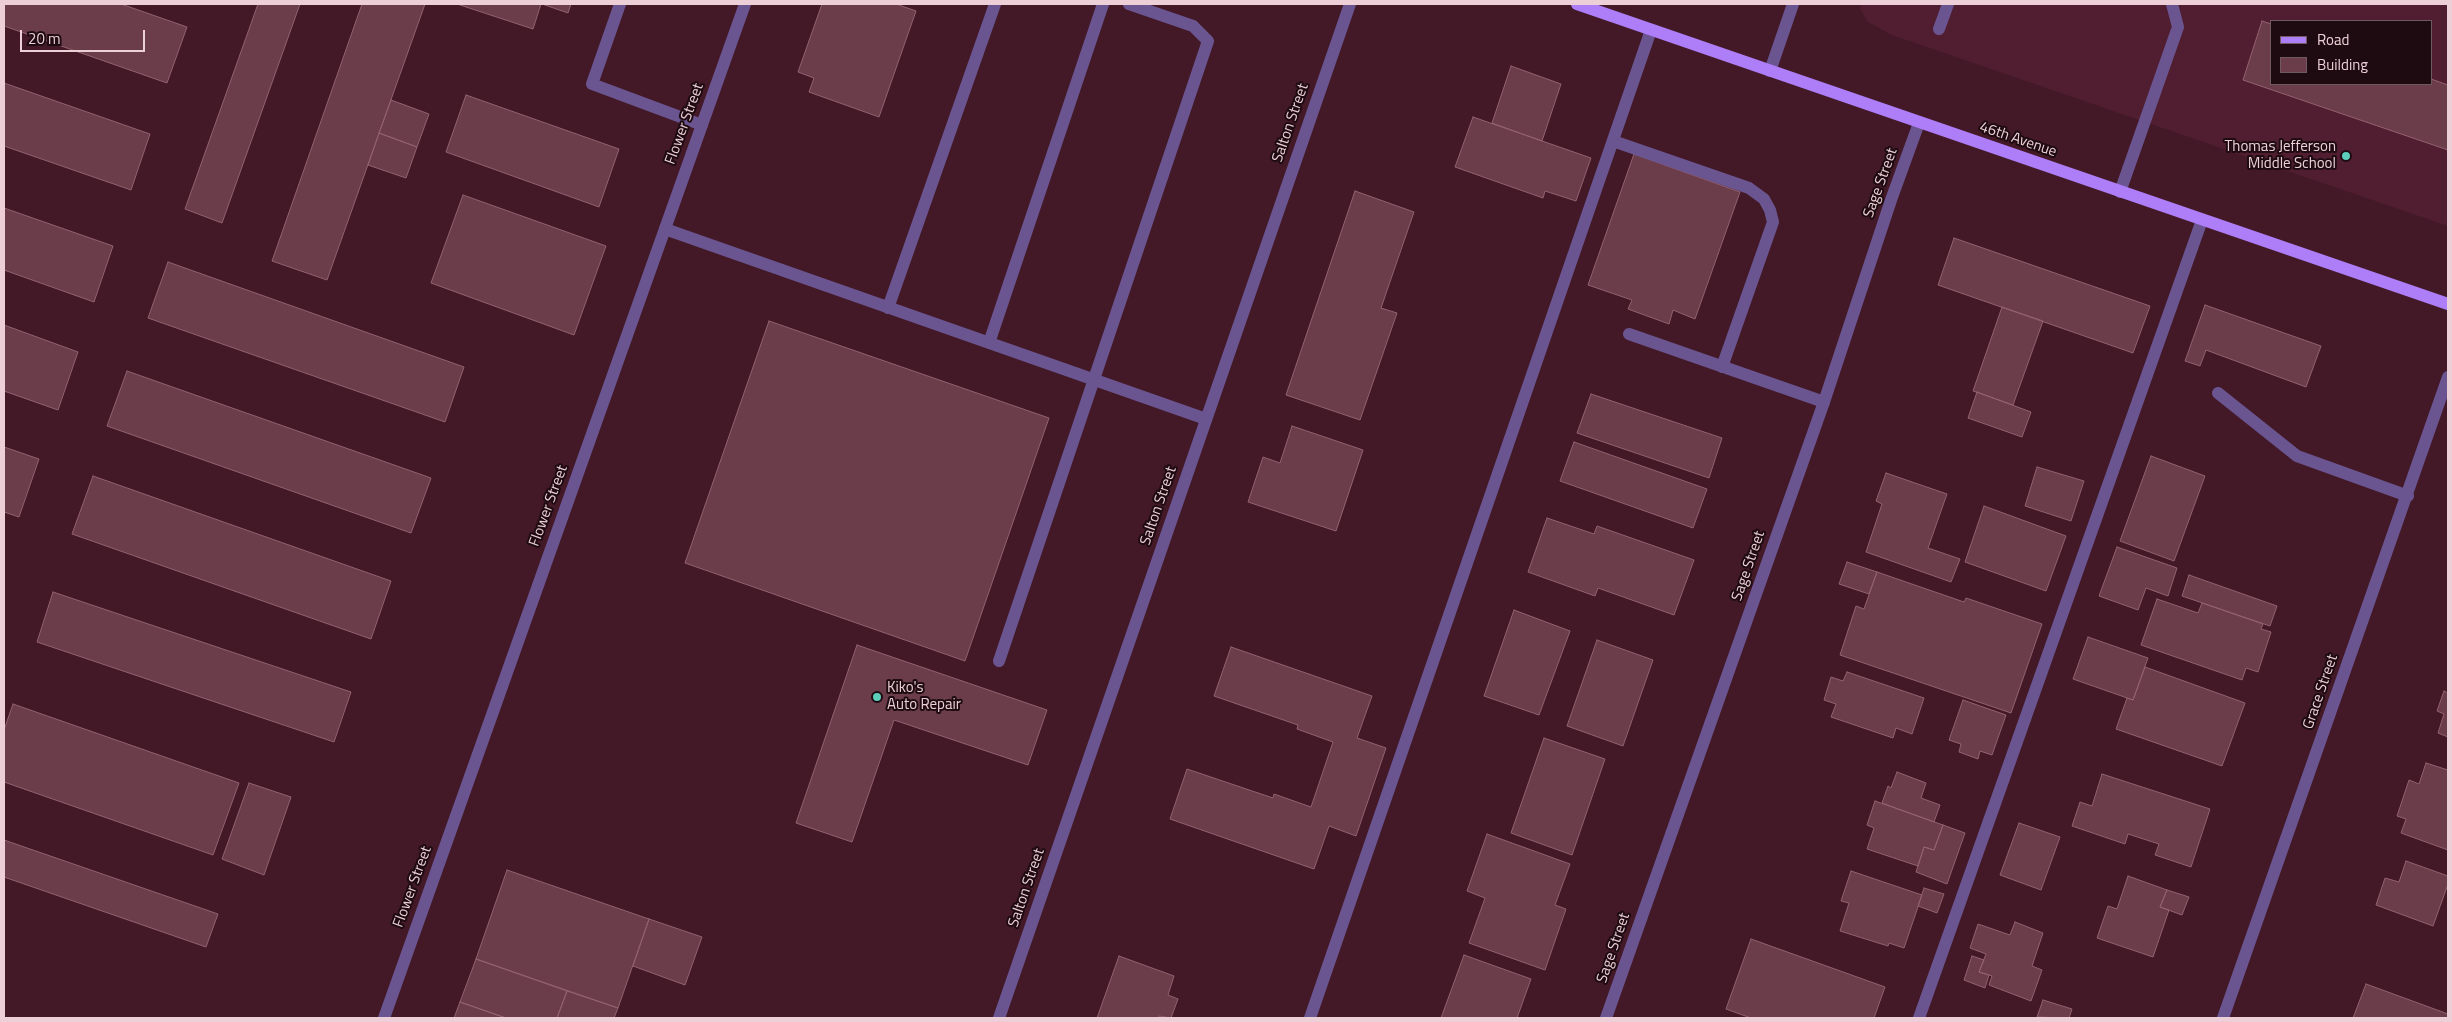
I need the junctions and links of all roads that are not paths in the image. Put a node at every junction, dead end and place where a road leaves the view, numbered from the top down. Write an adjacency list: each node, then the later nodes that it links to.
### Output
1 (620, 4): 15 (street)
2 (745, 4): 15 (street, Flower Street)
3 (995, 4): 21 (street)
4 (1103, 4): 23 (street)
5 (1130, 4): 26 (street)
6 (1350, 4): 29 (street, Salton Street)
7 (1577, 4): 11 (main road, 46th Avenue)
8 (1794, 4): 13 (street)
9 (1948, 4): 12 (street)
10 (2172, 4): 17 (street)
11 (1651, 30): 13 (main road, 46th Avenue); 16 (street)
12 (1939, 30)
13 (1770, 71): 14 (main road, 46th Avenue)
14 (1919, 123): 17 (main road, 46th Avenue); 28 (street, Sage Street)
15 (702, 125): 19 (street, Flower Street)
16 (1613, 141): 24 (street); 34 (street)
17 (2120, 192): 18 (main road, 46th Avenue)
18 (2202, 220): 20 (main road, 46th Avenue); 36 (street)
19 (665, 230): 21 (street); 32 (street, Flower Street)
20 (2448, 304)
21 (888, 308): 23 (street)
22 (1629, 334): 24 (street)
23 (989, 343): 26 (street)
24 (1722, 367): 28 (street)
25 (2448, 377): 30 (street, Grace Street)
26 (1093, 378): 29 (street); 31 (street)
27 (2218, 393): 30 (street)
28 (1824, 402): 35 (street, Sage Street)
29 (1206, 419): 33 (street, Salton Street)
30 (2408, 496): 37 (street, Grace Street)
31 (999, 660)
32 (384, 1018)
33 (999, 1018)
34 (1310, 1018)
35 (1606, 1018)
36 (1919, 1018)
37 (2223, 1018)

